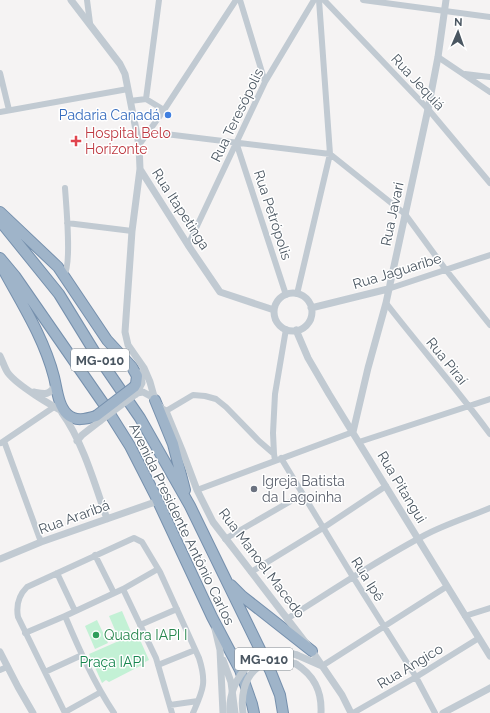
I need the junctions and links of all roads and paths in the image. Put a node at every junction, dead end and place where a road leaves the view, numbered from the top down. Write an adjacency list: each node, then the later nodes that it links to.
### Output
1 (71, 0): 13 (street, Rua Itapetinga)
2 (88, 0): 13 (street)
3 (159, 0): 21 (street)
4 (236, 0): 25 (street)
5 (240, 0): 18 (street)
6 (314, 0): 18 (street, Rua Teresópolis)
7 (319, 0): 30 (street)
8 (324, 0): 23 (street, Rua Jequiá)
9 (364, 0): 11 (street)
10 (446, 0): 11 (street, Rua Javari)
11 (445, 11): 12 (street); 14 (street, Rua Javari)
12 (490, 17)
13 (90, 24): 19 (street, Rua Itapetinga)
14 (438, 57): 16 (street); 23 (street, Rua Javari)
15 (0, 73): 24 (street)
16 (464, 73): 17 (street); 20 (street)
17 (490, 76)
18 (265, 82): 28 (street, Rua Teresópolis)
19 (128, 89): 22 (street, Rua Itapetinga); 24 (street)
20 (490, 92)
21 (146, 99): 22 (street); 25 (street)
22 (130, 101): 29 (street, Rua Itapetinga)
23 (428, 109): 32 (street, Rua Jequiá); 35 (street, Rua Javari)
24 (10, 110): 26 (street)
25 (164, 110): 27 (street)
26 (0, 112)
27 (149, 132): 28 (street); 29 (street)
28 (236, 142): 30 (street); 39 (street, Rua Teresópolis); 47 (street, Rua Petrópolis)
29 (139, 146): 31 (street, Rua Itapetinga)
30 (330, 154): 35 (street); 46 (street)
31 (140, 169): 38 (street, Rua Manoel Macedo); 39 (street, Rua Itapetinga)
32 (490, 183)
33 (65, 188): 37 (street)
34 (0, 212): 44 (highway)
35 (405, 214): 43 (street); 45 (street, Rua Javari)
36 (0, 221): 75 (highway, Avenida Presidente Antônio Carlos / MG-010)
37 (67, 223): 38 (street); 44 (street)
38 (132, 231): 51 (street, Rua Manoel Macedo)
39 (188, 245): 50 (street, Rua Itapetinga)
40 (490, 255): 43 (street, Rua Jaguaribe)
41 (0, 258): 74 (highway, Avenida Presidente Antônio Carlos / MG-010)
42 (0, 264): 56 (highway)
43 (446, 270): 45 (street, Rua Jaguaribe); 52 (street)
44 (64, 275): 57 (highway)
45 (388, 289): 48 (street, Rua Javari); 49 (street, Rua Jaguaribe)
46 (297, 294): 47 (street); 49 (street)
47 (286, 295): 50 (street)
48 (386, 303): 61 (street, Rua Piraí); 65 (street, Rua Javari)
49 (311, 308): 54 (street)
50 (274, 310): 53 (street)
51 (127, 311): 57 (street, Rua Manoel Macedo); 59 (street, Rua Manoel Macedo)
52 (490, 325)
53 (286, 329): 54 (street); 70 (street)
54 (296, 330): 65 (street, Rua Pitangui)
55 (0, 356): 58 (street)
56 (55, 385): 58 (street); 63 (highway)
57 (136, 391): 59 (street); 64 (highway, bridge)
58 (31, 392): 63 (street)
59 (154, 399): 62 (street, Rua Manoel Macedo); 75 (highway)
60 (490, 399): 61 (street)
61 (469, 406): 66 (street, Rua Piraí); 68 (street)
62 (166, 411): 70 (street, Rua Ipê); 72 (street, Rua Manoel Macedo)
63 (62, 413): 64 (highway); 67 (street); 69 (street)
64 (98, 418): 67 (street)
65 (353, 432): 68 (street, Rua Pitangui); 70 (street)
66 (490, 434)
67 (78, 440): 77 (street)
68 (359, 442): 71 (street, Rua Pitangui)
69 (2, 443): 81 (street)
70 (277, 457): 72 (street); 73 (street, Rua Ipê)
71 (386, 486): 78 (street); 80 (street, Rua Pitangui)
72 (197, 490): 79 (street, Rua Manoel Macedo)
73 (303, 494): 78 (street, Rua Ipê); 79 (street)
74 (158, 501): 77 (street, Rua Araribá); 97 (highway, Avenida Presidente Antônio Carlos / MG-010)
75 (190, 506): 88 (highway, Avenida Presidente Antônio Carlos / MG-010)
76 (490, 508): 80 (street)
77 (107, 519): 81 (street, Rua Araribá)
78 (323, 528): 85 (street); 87 (street, Rua Ipê)
79 (225, 539): 85 (street, Rua Manoel Macedo)
80 (419, 539): 87 (street); 89 (street, Rua Pitangui)
81 (41, 542): 83 (street, Rua Araribá)
82 (95, 555): 84 (street); 86 (street); 91 (street)
83 (0, 559)
84 (158, 569): 90 (street); 93 (street)
85 (251, 572): 98 (street, Rua Manoel Macedo)
86 (57, 573): 94 (street); 101 (street)
87 (353, 577): 98 (street); 100 (street, Rua Ipê)
88 (224, 578): 105 (highway); 128 (highway, Avenida Presidente Antônio Carlos / MG-010)
89 (446, 586): 96 (street, Rua Pitangui); 100 (street)
90 (123, 589): 91 (street); 99 (street)
91 (114, 593): 94 (street)
92 (490, 608): 96 (street)
93 (177, 609): 99 (street); 103 (street)
94 (75, 611): 95 (street)
95 (65, 616): 101 (street); 107 (street)
96 (465, 616): 102 (street, Rua Pitangui)
97 (212, 617): 104 (street); 127 (highway, Avenida Presidente Antônio Carlos / MG-010)
98 (287, 619): 105 (street, Rua Manoel Macedo)
99 (140, 625): 109 (street)
100 (384, 627): 110 (street); 113 (street, Rua Ipê)
101 (25, 633): 112 (street)
102 (479, 638): 108 (street, Rua Pitangui); 113 (street, Rua Angico)
103 (195, 650): 109 (street); 116 (street)
104 (220, 650): 123 (street); 125 (street)
105 (312, 651): 110 (street, Rua Manoel Macedo)
106 (0, 652): 111 (street)
107 (82, 655): 112 (street); 115 (street)
108 (490, 656)
109 (158, 665): 117 (street)
110 (322, 666): 124 (street, bridge); 130 (street, Rua Manoel Macedo)
111 (4, 669): 118 (street)
112 (45, 672): 119 (street)
113 (416, 677): 130 (street, Rua Angico); 131 (street, Rua Ipê)
114 (490, 688): 132 (street)
115 (101, 692): 119 (street); 120 (street)
116 (198, 701): 117 (street); 122 (street)
117 (170, 705): 121 (street)
118 (33, 713)
119 (65, 713)
120 (114, 713)
121 (172, 713)
122 (193, 713)
123 (223, 713)
124 (230, 713)
125 (235, 713)
126 (243, 713): 129 (street, bridge)
127 (254, 713)
128 (283, 713)
129 (321, 713)
130 (352, 713)
131 (435, 713)
132 (443, 713)

